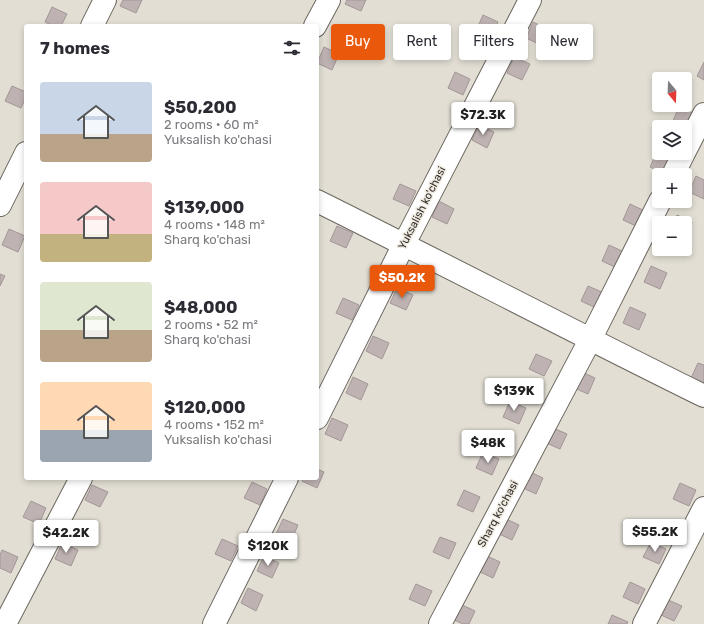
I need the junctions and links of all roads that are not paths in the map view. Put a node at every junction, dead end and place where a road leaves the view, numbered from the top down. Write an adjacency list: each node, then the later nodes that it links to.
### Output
1 (106, 0): 4 (street)
2 (329, 0): 5 (street)
3 (530, 0): 12 (street, Yuksalish ko'chasi)
4 (93, 24)
5 (316, 24)
6 (704, 114): 7 (street)
7 (692, 138)
8 (24, 157): 10 (street)
9 (319, 202): 12 (street)
10 (0, 205)
11 (656, 208): 13 (street, Sharq ko'chasi)
12 (404, 244): 13 (street); 15 (street, Yuksalish ko'chasi)
13 (590, 340): 14 (street); 21 (street, Sharq ko'chasi)
14 (704, 396)
15 (319, 414)
16 (80, 480): 19 (street)
17 (286, 480): 20 (street)
18 (704, 508): 22 (street)
19 (5, 624)
20 (214, 624)
21 (440, 624)
22 (644, 624)

